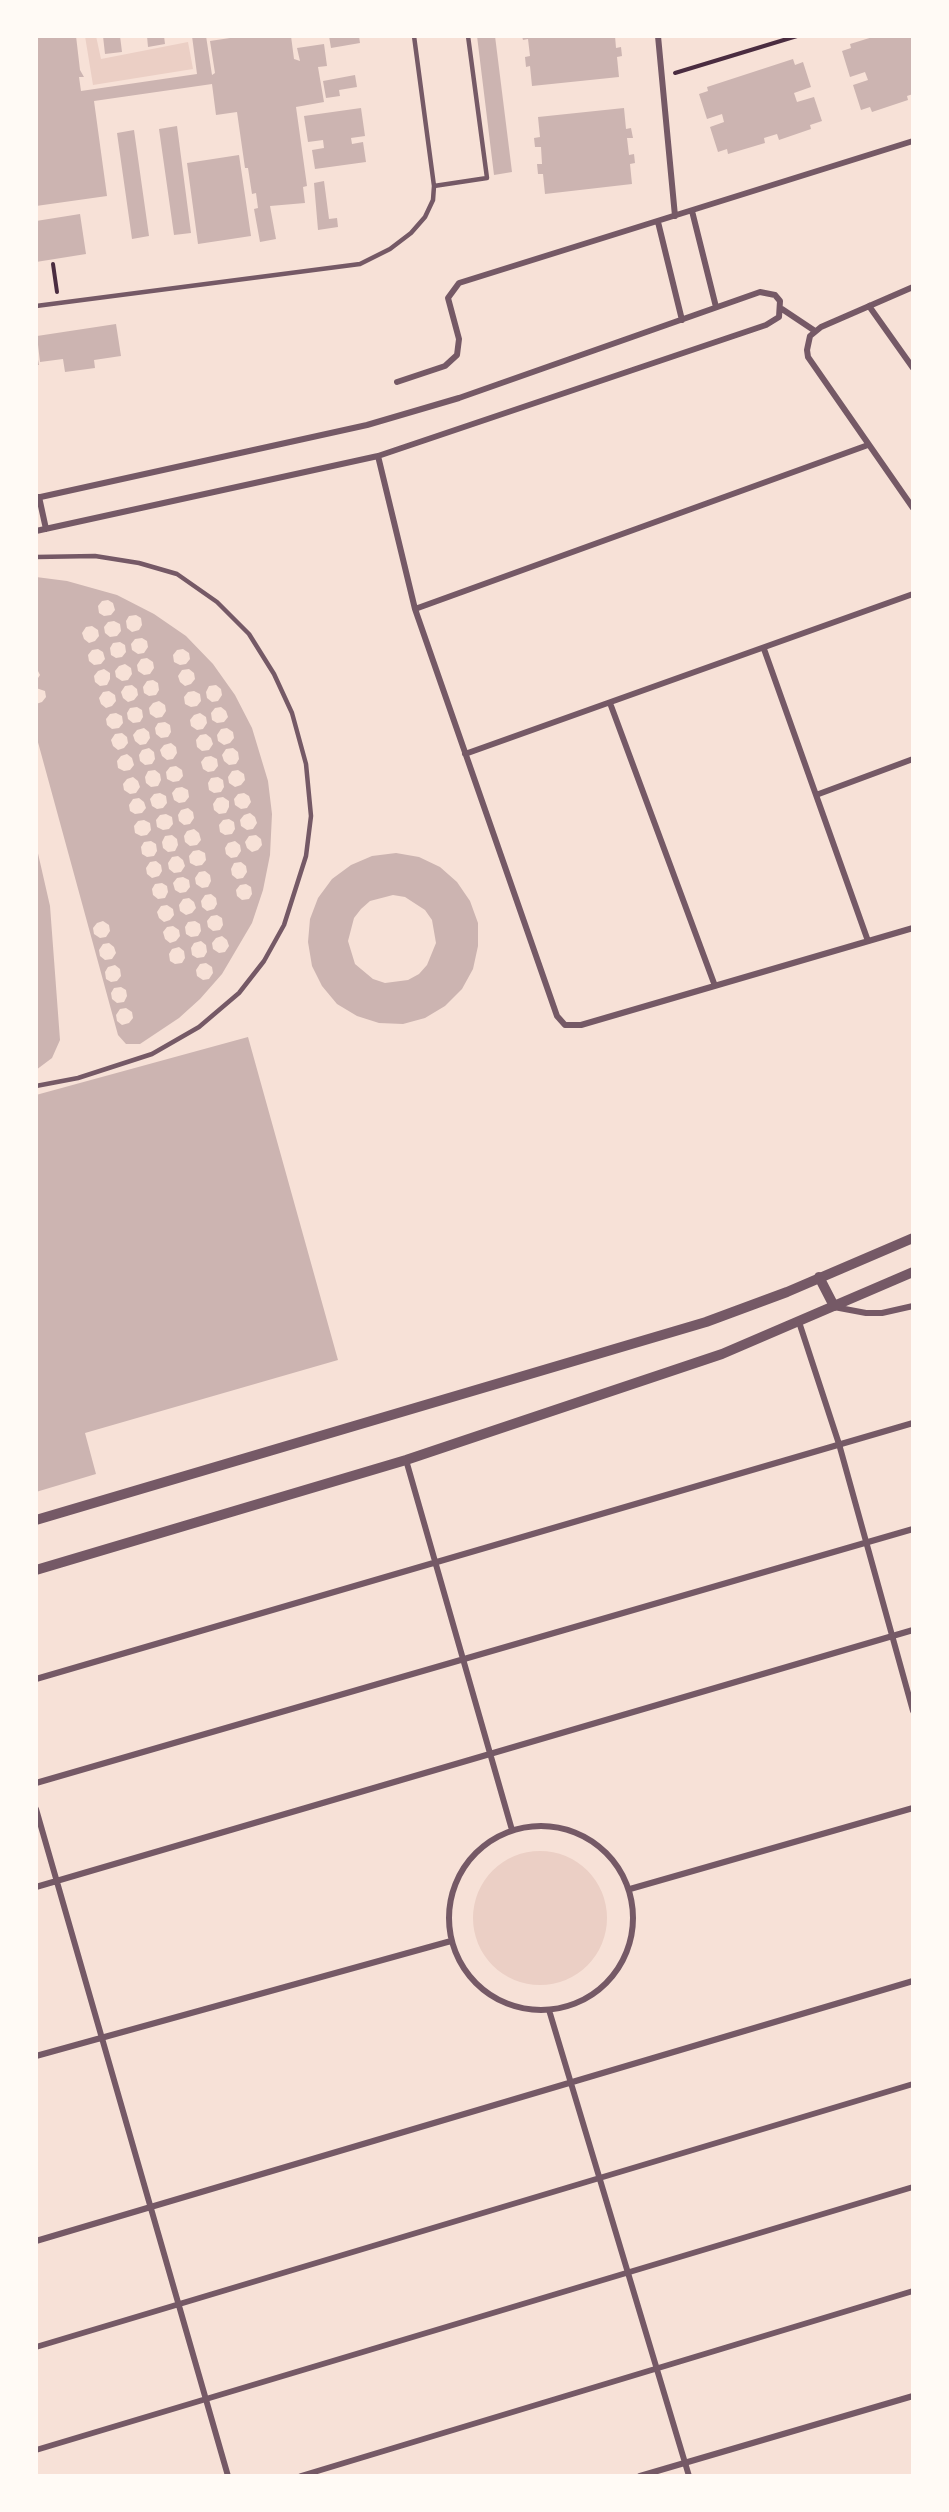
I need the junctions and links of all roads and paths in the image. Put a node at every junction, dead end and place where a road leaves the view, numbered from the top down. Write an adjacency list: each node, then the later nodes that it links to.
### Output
1 (414, 36): 7 (lane)
2 (468, 36): 7 (lane)
3 (658, 36): 5 (street)
4 (797, 36): 5 (path)
5 (662, 77): 9 (street)
6 (913, 141): 8 (street)
7 (434, 186): 13 (lane)
8 (692, 211): 9 (street); 16 (street)
9 (675, 216): 10 (street)
10 (658, 222): 18 (street); 21 (street)
11 (53, 264): 13 (path)
12 (913, 287): 15 (street)
13 (59, 303): 14 (lane)
14 (36, 306)
15 (869, 306): 19 (street); 20 (street)
16 (716, 308): 17 (street); 18 (street)
17 (782, 309): 19 (street); 23 (street)
18 (682, 320): 24 (street)
19 (815, 331): 22 (street)
20 (913, 368)
21 (397, 382)
22 (868, 445): 25 (street); 30 (street)
23 (378, 456): 26 (street); 30 (street)
24 (38, 497): 26 (street)
25 (913, 508)
26 (46, 529): 27 (street)
27 (36, 531)
28 (36, 557): 39 (lane)
29 (913, 594): 31 (street)
30 (415, 609): 33 (street)
31 (764, 649): 32 (street); 35 (street)
32 (610, 703): 33 (street); 38 (street)
33 (465, 754): 38 (street)
34 (913, 759): 35 (street)
35 (816, 795): 37 (street)
36 (913, 928): 37 (street)
37 (868, 941): 38 (street)
38 (715, 986)
39 (36, 1086)
40 (913, 1238): 42 (street)
41 (913, 1272): 43 (street)
42 (819, 1277): 43 (street); 49 (street)
43 (834, 1306): 44 (street); 45 (street)
44 (913, 1306)
45 (799, 1322): 47 (street); 48 (street)
46 (913, 1423): 47 (street)
47 (839, 1444): 51 (street); 52 (street)
48 (406, 1460): 52 (street); 53 (street)
49 (36, 1520)
50 (913, 1528): 51 (street)
51 (866, 1542): 55 (street); 56 (street)
52 (435, 1562): 56 (street); 57 (street)
53 (36, 1570)
54 (913, 1630): 55 (street)
55 (892, 1636): 58 (street); 59 (street)
56 (463, 1659): 59 (street); 60 (street)
57 (36, 1679)
58 (913, 1711)
59 (490, 1754): 63 (street); 64 (street)
60 (36, 1783)
61 (913, 1808): 66 (street)
62 (36, 1809): 64 (street)
63 (512, 1830): 66 (street); 67 (street)
64 (57, 1881): 65 (street); 70 (street)
65 (36, 1887)
66 (630, 1889): 69 (street)
67 (451, 1941): 69 (street); 70 (street)
68 (913, 1981): 72 (street)
69 (549, 2010): 72 (street)
70 (102, 2038): 71 (street); 76 (street)
71 (36, 2056)
72 (571, 2082): 74 (street); 76 (street)
73 (913, 2084): 74 (street)
74 (599, 2178): 78 (street); 80 (street)
75 (913, 2187): 78 (street)
76 (151, 2207): 77 (street); 80 (street)
77 (36, 2241)
78 (628, 2273): 82 (street); 84 (street)
79 (913, 2291): 82 (street)
80 (179, 2304): 81 (street); 84 (street)
81 (36, 2347)
82 (656, 2368): 86 (street); 88 (street)
83 (913, 2396): 86 (street)
84 (206, 2399): 85 (street); 87 (street)
85 (36, 2450)
86 (685, 2463): 89 (street); 90 (street)
87 (228, 2476)
88 (301, 2476)
89 (640, 2476)
90 (688, 2476)

